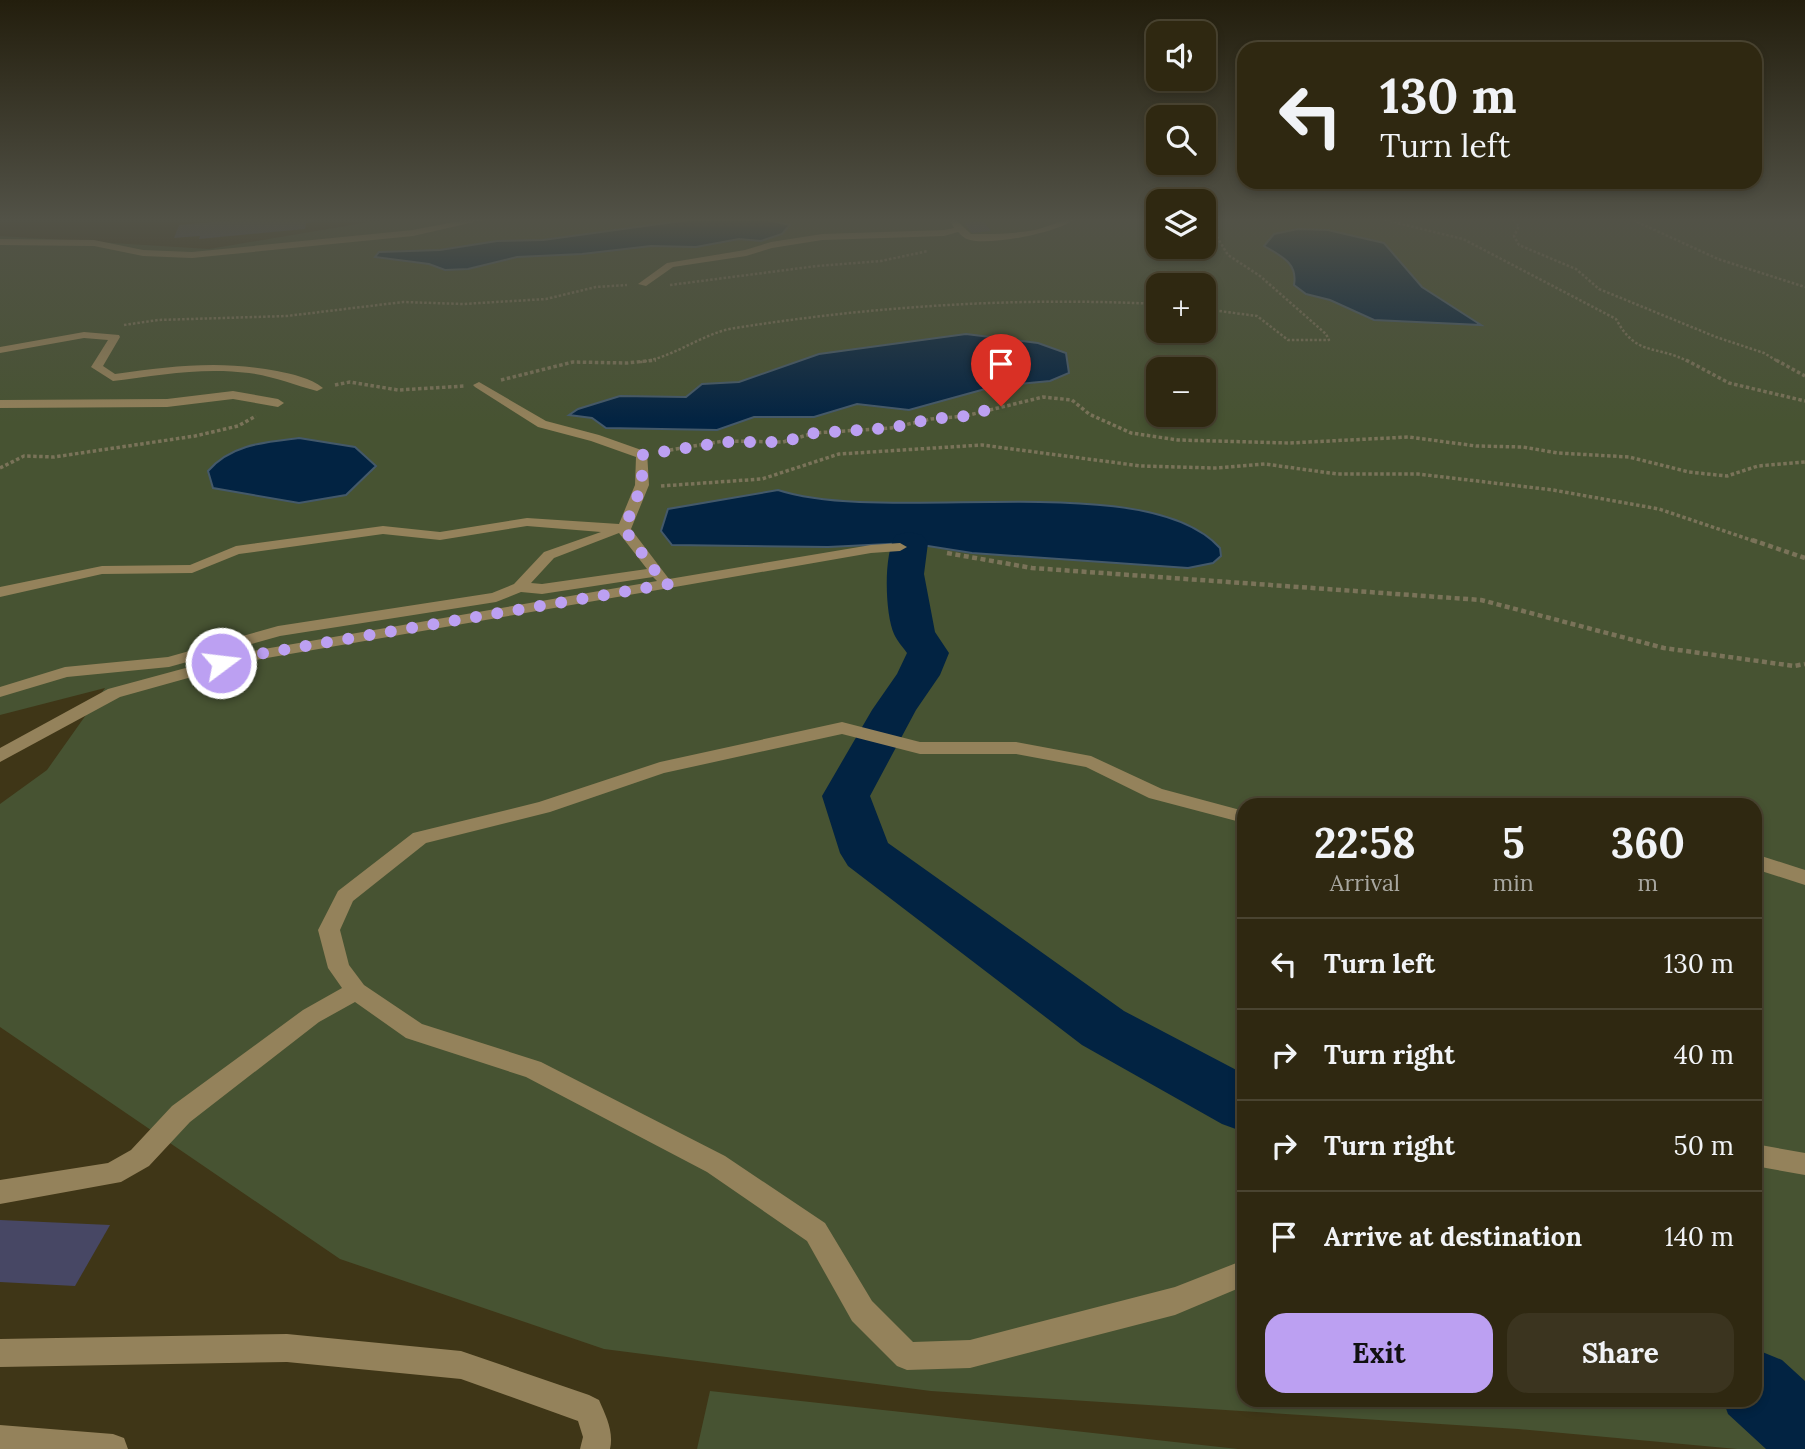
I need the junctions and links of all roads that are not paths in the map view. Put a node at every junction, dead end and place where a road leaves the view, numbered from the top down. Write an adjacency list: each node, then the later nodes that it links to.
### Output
1 (0, 349): 3 (street)
2 (480, 385): 6 (street)
3 (317, 388)
4 (278, 403): 5 (street)
5 (0, 404)
6 (624, 529): 8 (street); 10 (street); 11 (street)
7 (900, 547): 9 (street)
8 (656, 572): 9 (street); 10 (street)
9 (669, 584): 13 (street)
10 (519, 587): 12 (street)
11 (0, 592)
12 (0, 692)
13 (0, 756)
14 (1237, 815): 17 (street)
15 (1762, 863): 16 (street)
16 (1805, 878)
17 (356, 991): 20 (street); 21 (street)
18 (1762, 1156): 19 (street)
19 (1805, 1164)
20 (0, 1192)
21 (1237, 1276)
22 (0, 1353): 25 (street)
23 (0, 1440): 24 (street)
24 (113, 1449)
25 (595, 1449)

